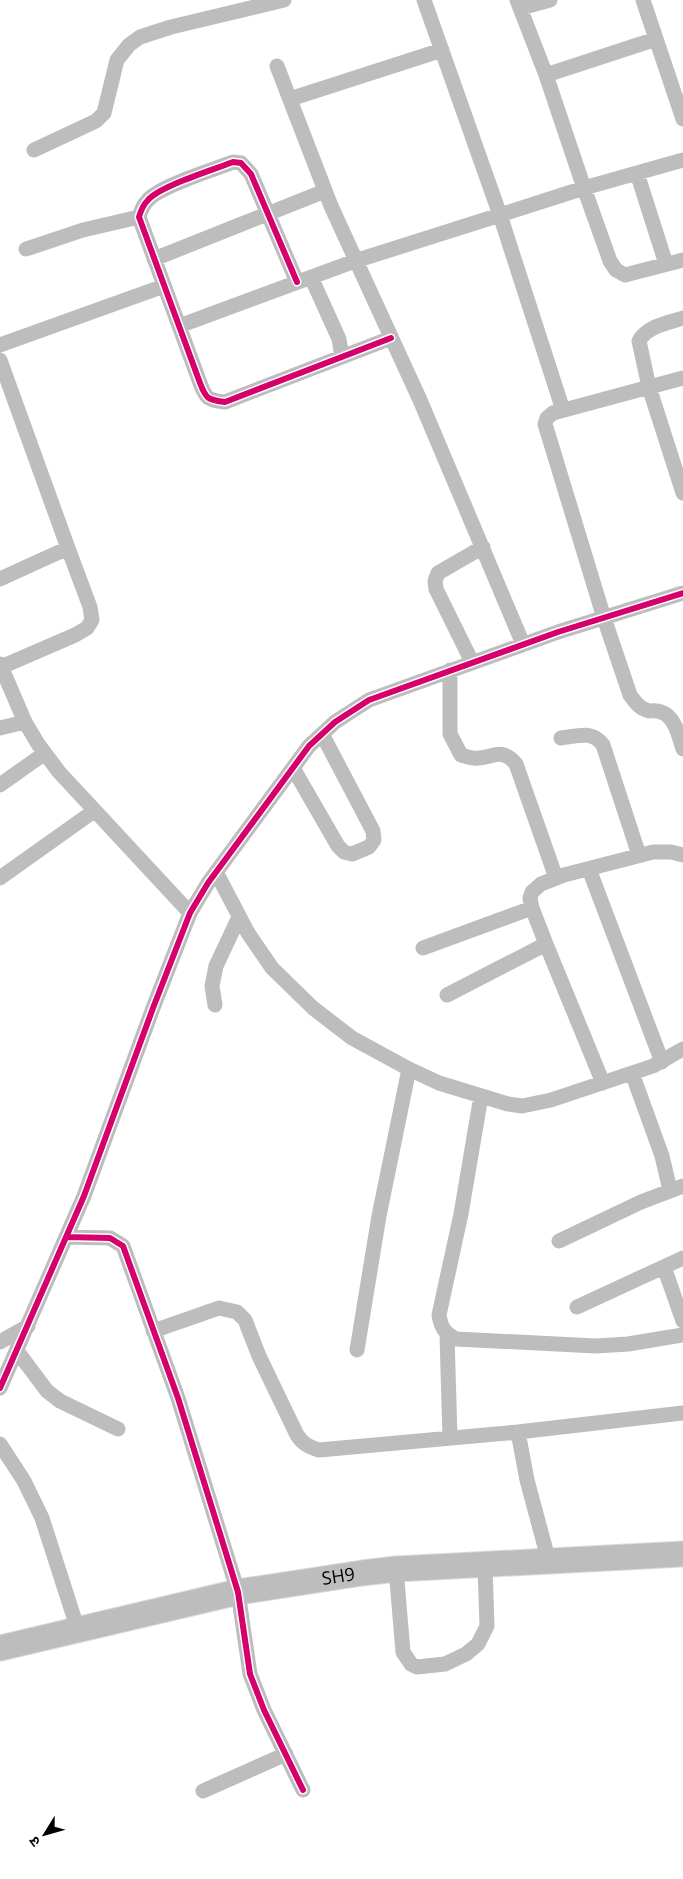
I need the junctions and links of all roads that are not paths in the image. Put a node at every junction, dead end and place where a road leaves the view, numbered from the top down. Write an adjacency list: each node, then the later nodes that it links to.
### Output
1 (284, 0): 12 (street)
2 (424, 0): 7 (street)
3 (550, 0): 5 (street)
4 (643, 0): 6 (street)
5 (519, 4): 9 (street)
6 (656, 39): 9 (street); 11 (street)
7 (442, 50): 10 (street); 18 (street)
8 (277, 66): 10 (street)
9 (546, 75): 15 (street)
10 (290, 99): 16 (street)
11 (683, 119)
12 (34, 150)
13 (683, 160): 14 (street)
14 (637, 173): 15 (street); 24 (street)
15 (584, 188): 18 (street); 24 (street)
16 (325, 191): 17 (street); 23 (street)
17 (268, 214): 19 (street); 21 (street); 25 (street)
18 (500, 215): 23 (street); 36 (street)
19 (139, 217): 20 (street); 21 (street)
20 (26, 249)
21 (154, 259): 26 (street)
22 (683, 260): 24 (street)
23 (355, 261): 25 (street); 29 (street)
24 (666, 264)
25 (304, 280): 28 (street); 31 (street)
26 (164, 286): 28 (street); 30 (street)
27 (683, 318): 34 (street)
28 (179, 326): 31 (street)
29 (391, 338): 31 (street); 38 (street)
30 (0, 345)
31 (342, 357)
32 (0, 360): 35 (street)
33 (683, 378): 34 (street)
34 (649, 387): 36 (street); 37 (street)
35 (5, 391): 39 (street)
36 (562, 410): 42 (street)
37 (683, 493)
38 (483, 547): 43 (street); 44 (street)
39 (68, 548): 40 (street); 45 (street)
40 (0, 580)
41 (683, 593): 42 (street)
42 (604, 618): 43 (street); 51 (street)
43 (523, 644): 44 (street)
44 (472, 662): 46 (street)
45 (1, 666): 47 (street)
46 (450, 670): 49 (street); 61 (street)
47 (25, 722): 48 (street); 52 (street)
48 (0, 728)
49 (322, 734): 53 (street); 53 (street)
50 (561, 738): 56 (street)
51 (683, 749)
52 (45, 753): 54 (street); 55 (street)
53 (292, 768): 59 (street)
54 (0, 785)
55 (94, 811): 60 (street); 63 (street)
56 (639, 855): 57 (street); 58 (street)
57 (683, 855)
58 (589, 868): 61 (street); 70 (street)
59 (216, 872): 63 (street); 64 (street)
60 (0, 878)
61 (556, 878): 62 (street)
62 (532, 908): 65 (street); 66 (street)
63 (190, 913): 76 (street)
64 (239, 917): 68 (street); 71 (street)
65 (546, 944): 67 (street); 73 (street)
66 (423, 948)
67 (447, 995)
68 (214, 1004)
69 (683, 1049): 70 (street)
70 (662, 1062): 72 (street)
71 (409, 1069): 74 (street); 87 (street)
72 (632, 1073): 73 (street); 75 (street)
73 (603, 1083): 74 (street)
74 (481, 1096): 84 (street)
75 (677, 1188): 77 (street)
76 (66, 1237): 82 (street); 83 (street)
77 (559, 1241)
78 (683, 1258): 79 (street)
79 (664, 1268): 80 (street); 81 (street)
80 (577, 1307)
81 (683, 1321)
82 (28, 1326): 86 (street); 88 (street)
83 (153, 1331): 93 (street); 99 (street)
84 (447, 1334): 85 (street); 93 (street)
85 (683, 1335)
86 (0, 1342)
87 (357, 1350)
88 (17, 1351): 89 (street); 91 (street)
89 (0, 1388)
90 (683, 1412): 92 (street)
91 (118, 1429)
92 (518, 1432): 93 (street); 96 (street)
93 (450, 1438)
94 (0, 1444): 100 (street)
95 (683, 1554): 96 (main road, SH9)
96 (549, 1562): 97 (main road, SH9)
97 (485, 1566): 98 (main road, SH9); 98 (street)
98 (396, 1569): 99 (main road, SH9)
99 (238, 1592): 100 (main road, SH9); 102 (street)
100 (78, 1630): 101 (main road, SH9)
101 (0, 1648)
102 (286, 1754): 103 (street); 104 (street)
103 (303, 1790)
104 (203, 1791)

